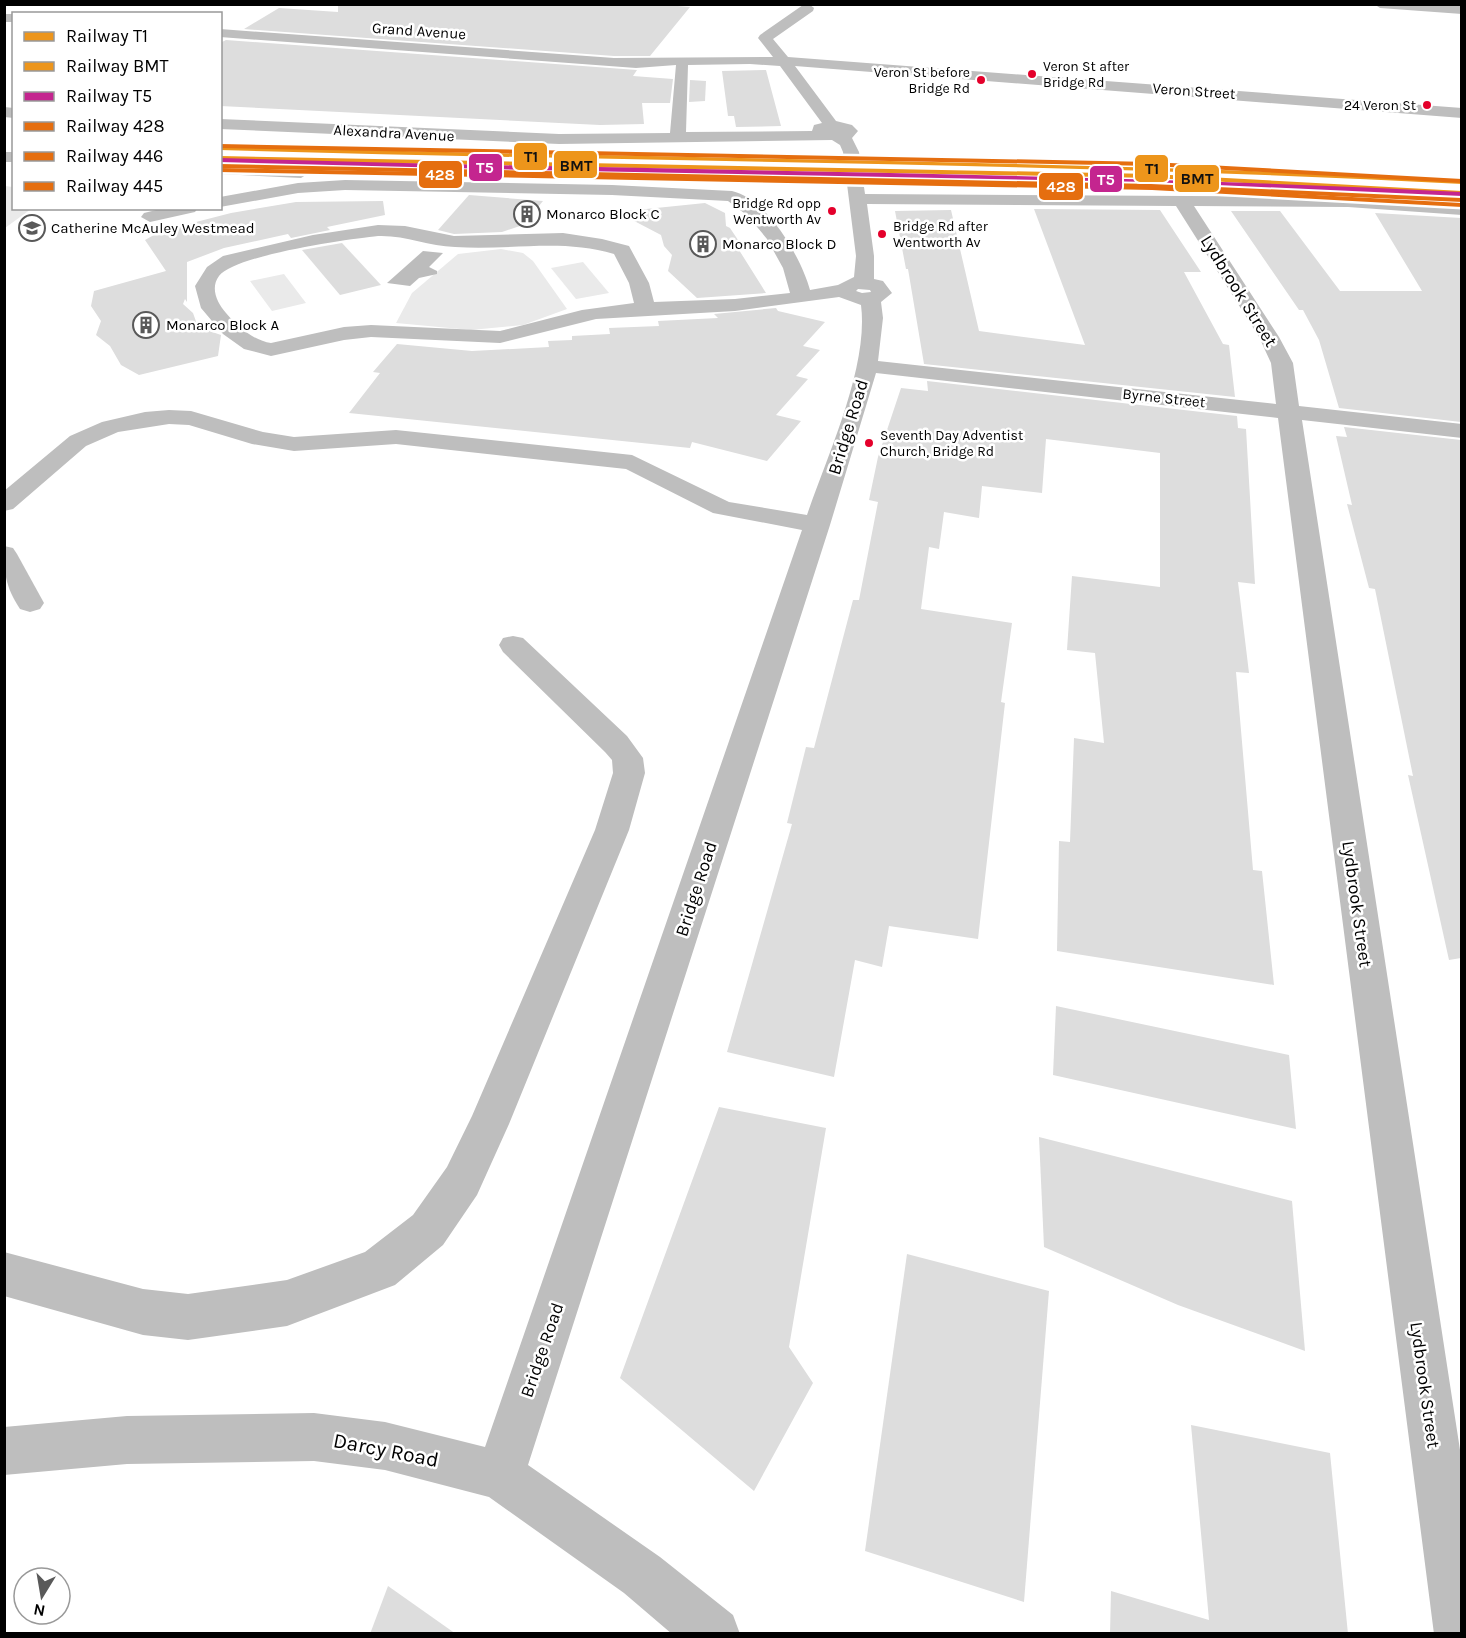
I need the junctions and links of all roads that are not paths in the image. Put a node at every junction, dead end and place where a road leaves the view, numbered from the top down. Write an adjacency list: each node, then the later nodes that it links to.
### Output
1 (1380, 4): 3 (street)
2 (810, 7): 6 (street, Bridge Road)
3 (1461, 10)
4 (222, 33): 5 (street, Grand Avenue)
5 (616, 62): 6 (street, Grand Avenue); 7 (street, Grand Avenue)
6 (782, 62): 7 (street, Grand Avenue); 8 (street, Veron Street); 10 (street, Bridge Road)
7 (682, 67): 11 (street)
8 (1461, 113)
9 (222, 124): 11 (street, Alexandra Avenue)
10 (829, 132): 11 (street, Alexandra Avenue); 14 (street, Bridge Road)
11 (678, 139)
12 (222, 169): 13 (street)
13 (480, 188): 16 (street); 21 (street)
14 (857, 193): 15 (street); 20 (street, Bridge Road)
15 (1182, 201): 18 (street); 24 (street, Lydbrook Street)
16 (222, 202)
17 (180, 210): 19 (street)
18 (1461, 210)
19 (150, 217)
20 (859, 290): 21 (street); 23 (street, Bridge Road)
21 (801, 295): 22 (street)
22 (646, 310): 22 (street)
23 (867, 366): 24 (street, Byrne Street); 27 (street, Bridge Road)
24 (1287, 411): 25 (street, Byrne Street); 35 (street, Lydbrook Street)
25 (1461, 430)
26 (4, 504): 27 (street)
27 (817, 525): 33 (street, Bridge Road)
28 (4, 554): 29 (street)
29 (30, 603)
30 (513, 645): 31 (street)
31 (4, 1274)
32 (4, 1451): 33 (street, Darcy Road)
33 (500, 1475): 34 (street, Darcy Road)
34 (714, 1634)
35 (1461, 1634)

